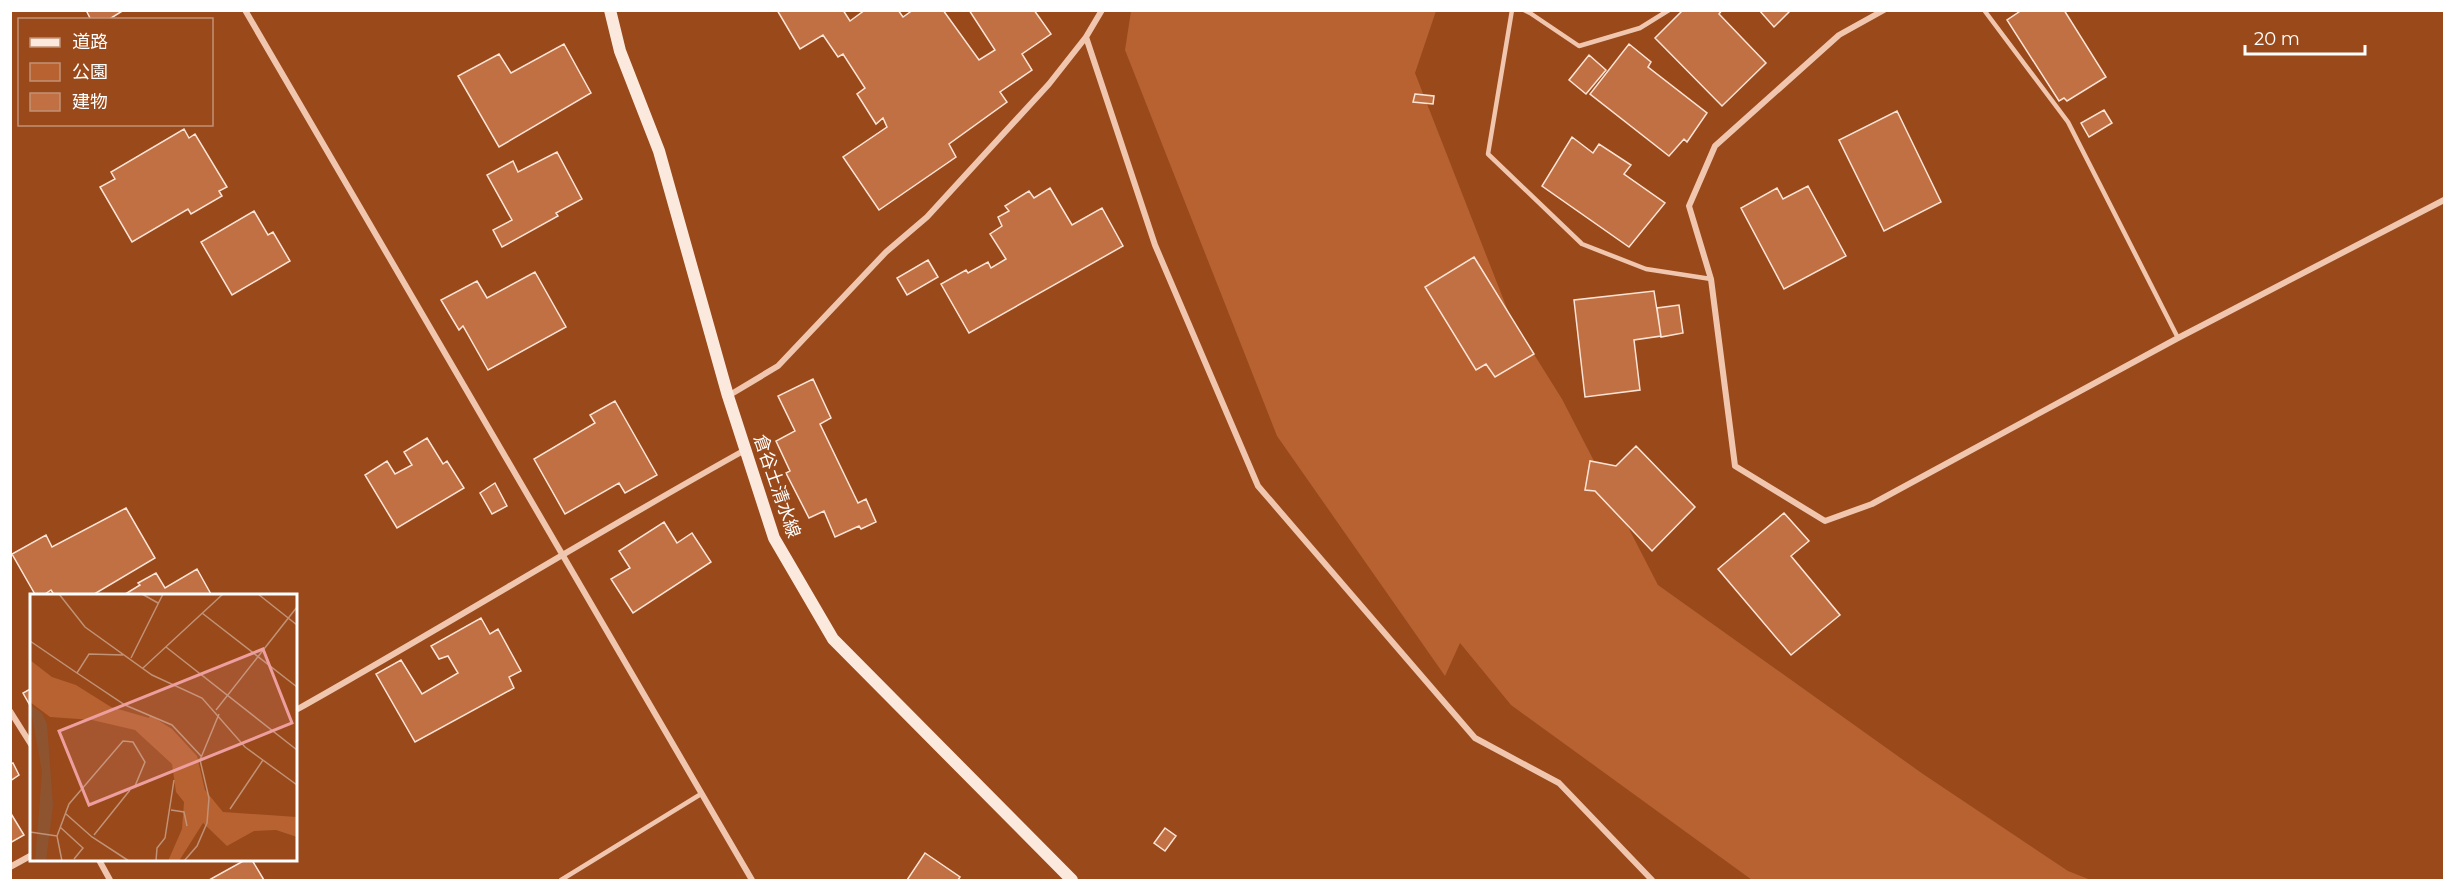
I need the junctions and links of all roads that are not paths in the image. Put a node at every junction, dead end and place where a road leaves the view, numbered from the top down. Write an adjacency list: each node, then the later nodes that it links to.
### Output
1 (245, 10): 15 (street)
2 (610, 10): 13 (main road, 倉谷土清水線)
3 (1102, 10): 9 (street)
4 (1512, 10): 11 (lane)
5 (1524, 10): 6 (lane)
6 (1669, 10)
7 (1884, 10): 11 (street)
8 (1984, 10): 12 (lane)
9 (1086, 37): 13 (street); 27 (street)
10 (2445, 200): 12 (street)
11 (1711, 279): 12 (street)
12 (2178, 338)
13 (728, 396): 14 (main road, 倉谷土清水線)
14 (745, 450): 15 (street); 26 (main road, 倉谷土清水線)
15 (562, 554): 16 (street); 19 (street)
16 (297, 709)
17 (10, 711): 18 (street)
18 (30, 743)
19 (701, 794): 24 (lane); 25 (street)
20 (30, 856): 22 (street)
21 (100, 861): 23 (street)
22 (10, 867)
23 (110, 880)
24 (561, 880)
25 (752, 880)
26 (1072, 880)
27 (1652, 880)

